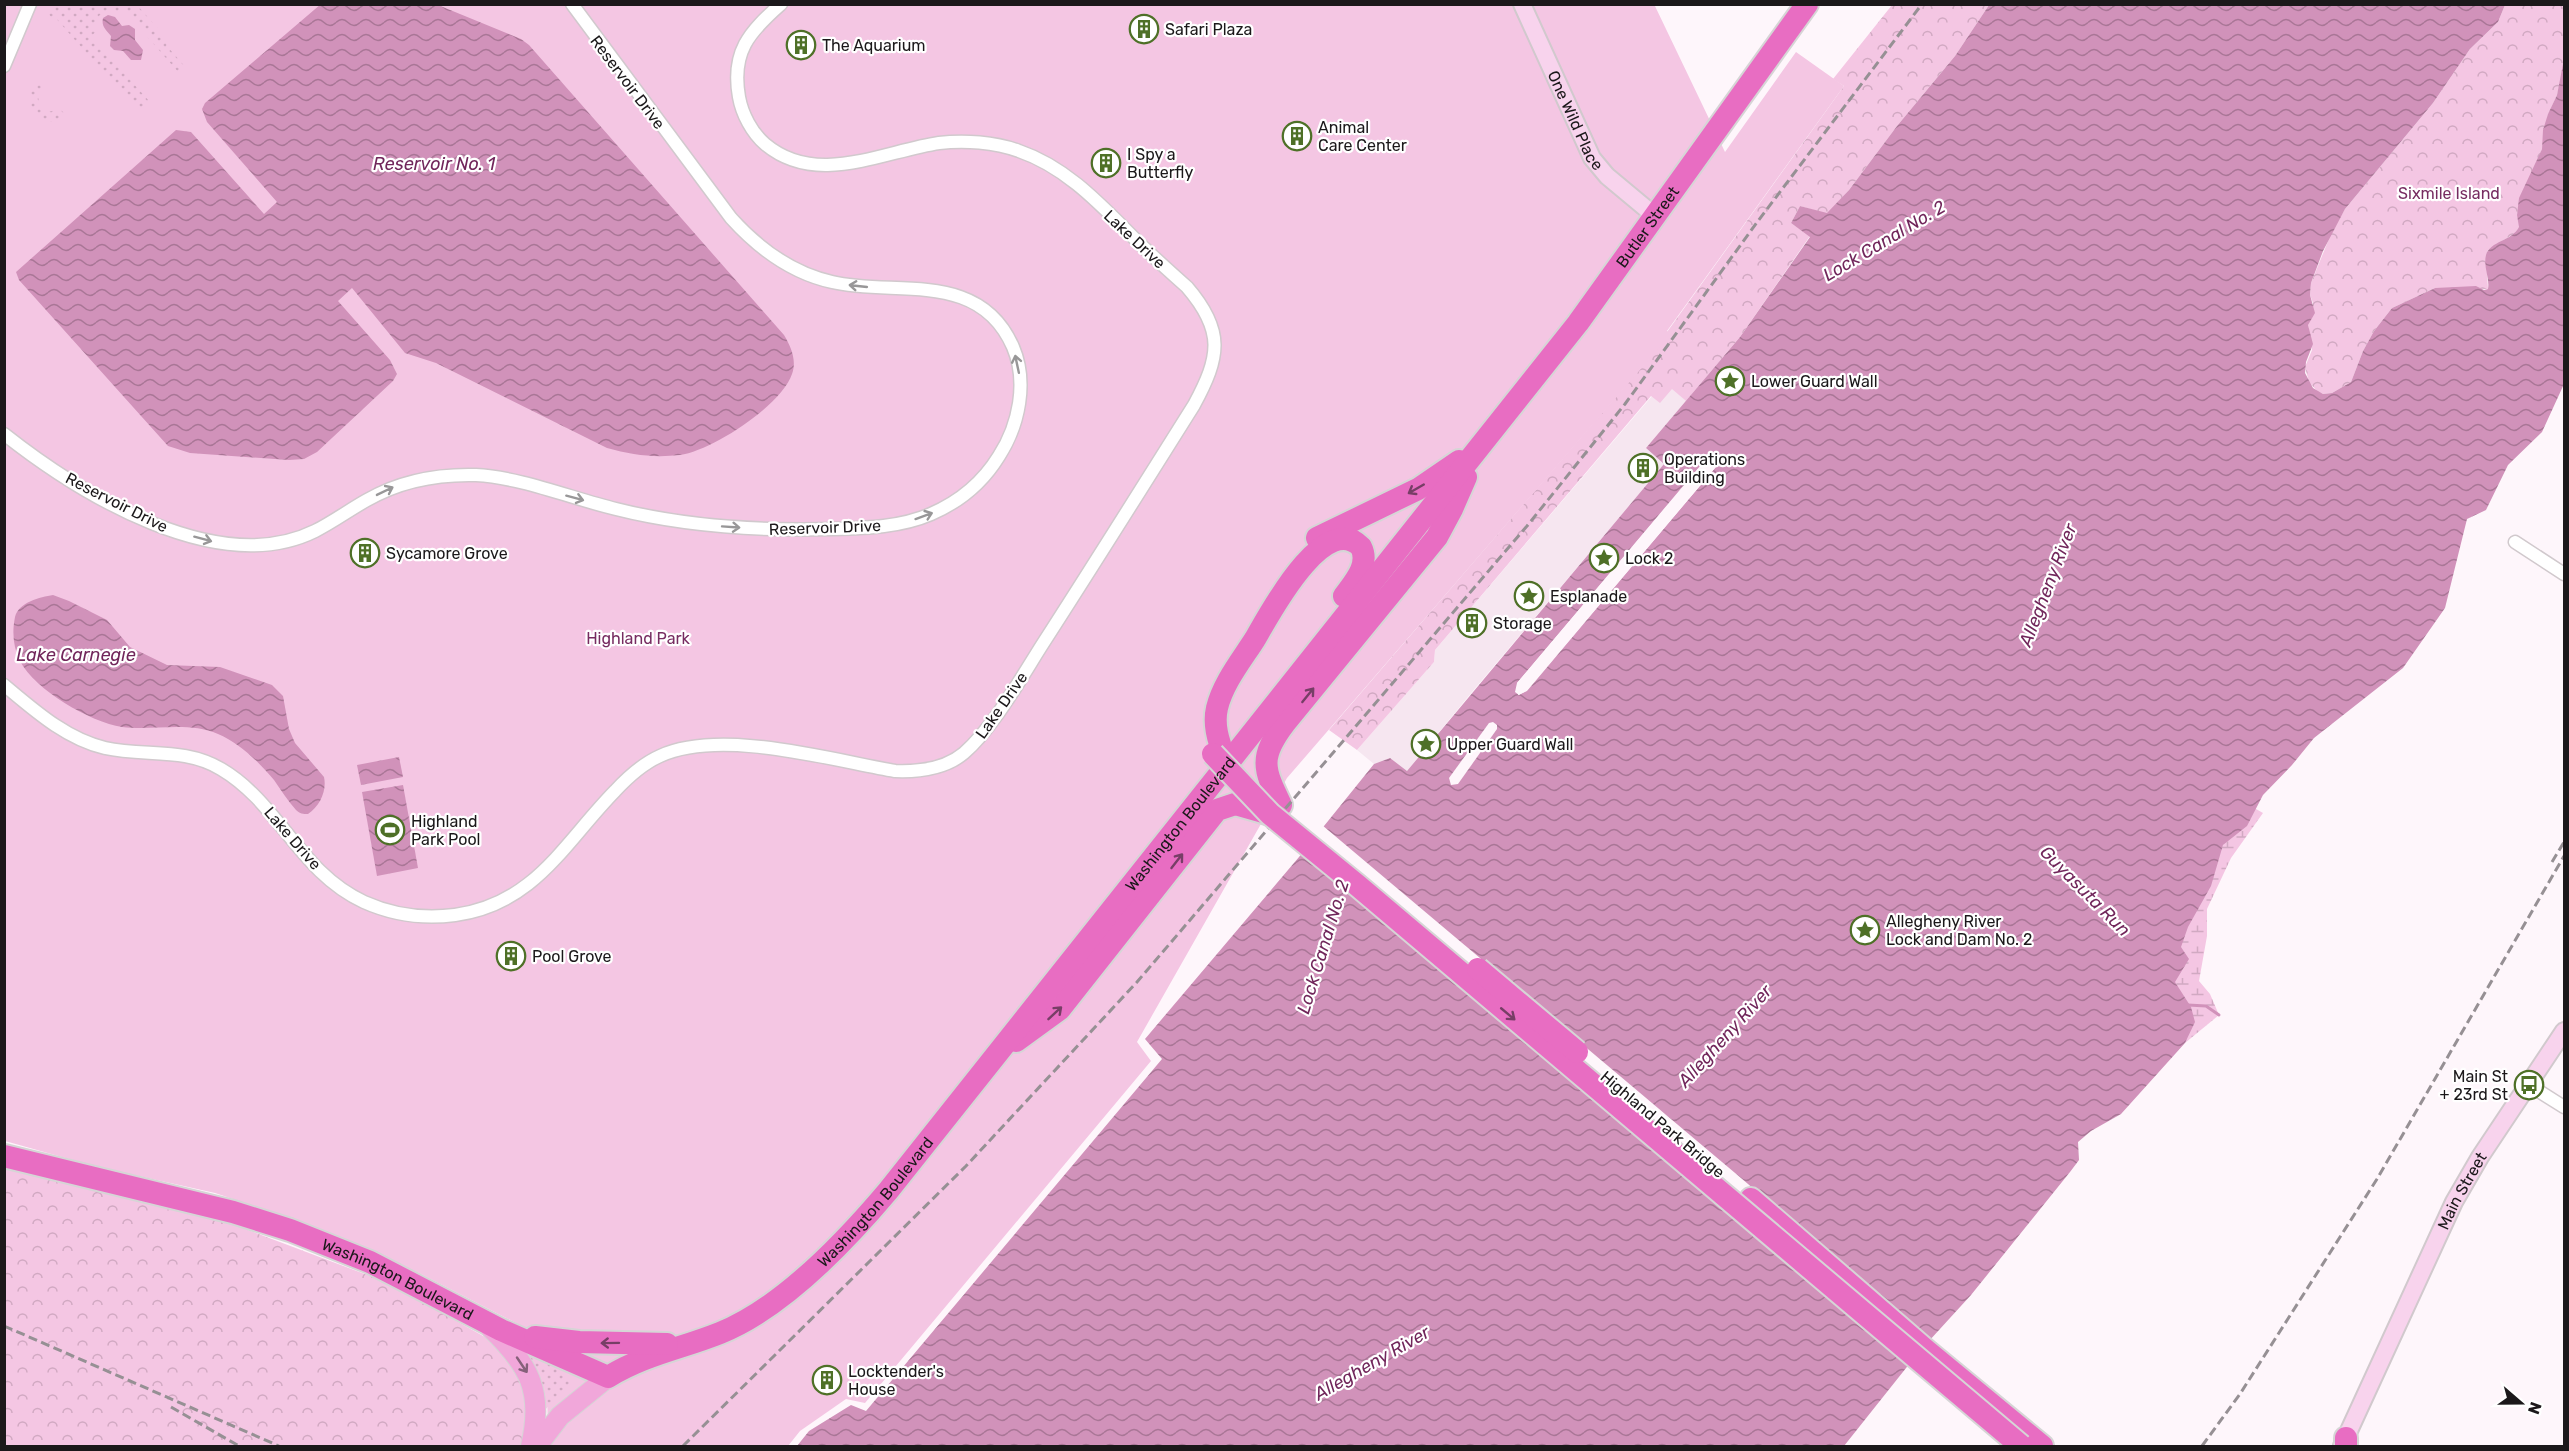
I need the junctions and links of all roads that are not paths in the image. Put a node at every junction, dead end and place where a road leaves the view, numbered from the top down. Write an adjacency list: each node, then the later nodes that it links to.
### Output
1 (30, 4): 6 (street)
2 (572, 4): 8 (street, Reservoir Drive, one-way to 2)
3 (781, 4): 12 (street, Lake Drive)
4 (1522, 4): 7 (main road, One Wild Place)
5 (1807, 4): 7 (highway, Butler Street)
6 (4, 66)
7 (1655, 216): 9 (highway, Butler Street)
8 (4, 434)
9 (1482, 444): 13 (highway, Washington Boulevard); 13 (highway, one-way to 13); 14 (highway, one-way to 9)
10 (2515, 542): 11 (street)
11 (2565, 574)
12 (4, 685)
13 (1220, 754): 13 (highway); 14 (highway); 16 (highway, Washington Boulevard)
14 (1276, 810): 16 (highway, one-way to 14); 26 (highway, Highland Park Bridge, one-way to 26, bridge); 27 (highway, Highland Park Bridge, bridge)
15 (2565, 1031): 17 (main road, Main Street)
16 (992, 1060): 21 (highway, Washington Boulevard)
17 (2529, 1085): 18 (street); 23 (main road, Main Street)
18 (2565, 1107)
19 (4, 1156): 20 (highway, Washington Boulevard)
20 (493, 1325): 21 (highway, one-way to 20); 22 (highway, Washington Boulevard); 24 (main road, one-way to 24)
21 (689, 1344): 22 (highway, Washington Boulevard)
22 (608, 1377): 25 (main road)
23 (2347, 1439)
24 (531, 1446)
25 (537, 1446)
26 (2020, 1446)
27 (2042, 1446)

